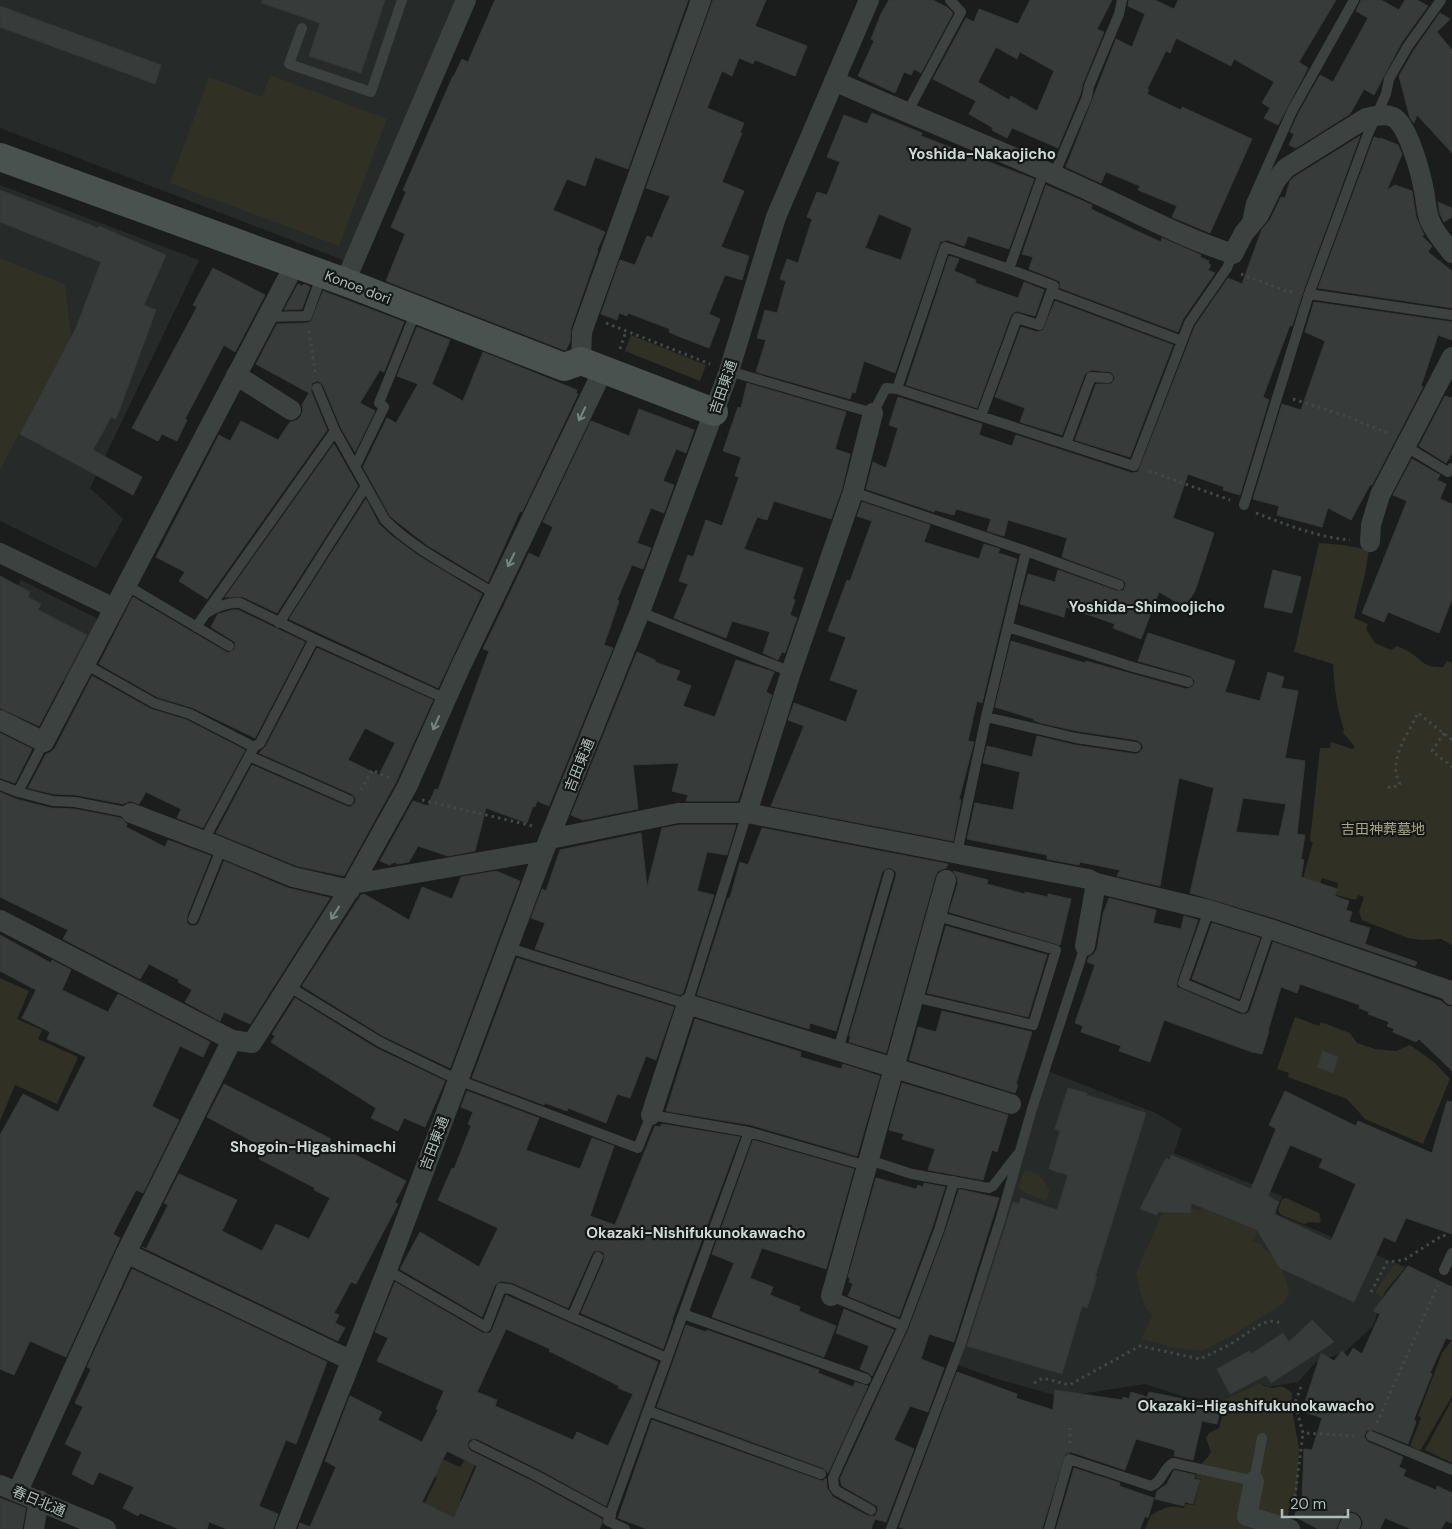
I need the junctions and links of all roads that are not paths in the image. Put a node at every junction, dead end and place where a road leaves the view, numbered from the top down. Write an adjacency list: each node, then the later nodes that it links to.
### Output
1 (402, 0): 9 (lane)
2 (701, 0): 28 (street)
3 (869, 0): 10 (street, 吉田東通)
4 (950, 0): 11 (lane)
5 (1122, 0): 14 (lane)
6 (1354, 0): 15 (lane)
7 (1441, 0): 12 (lane)
8 (462, 1): 20 (street)
9 (302, 28)
10 (834, 81): 11 (street); 29 (street, 吉田東通)
11 (907, 113): 14 (street)
12 (1377, 115): 15 (street); 16 (street); 22 (lane)
13 (0, 157): 18 (street, Konoe dori)
14 (1049, 173): 17 (street); 19 (lane)
15 (1244, 233): 17 (street)
16 (1452, 253)
17 (1230, 261): 26 (lane)
18 (295, 264): 20 (street, Konoe dori); 25 (street)
19 (1009, 269): 21 (lane); 33 (lane)
20 (334, 278): 23 (street, Konoe dori); 25 (lane)
21 (1052, 292): 26 (lane); 37 (lane)
22 (1309, 294): 24 (lane); 45 (lane)
23 (416, 310): 28 (street, Konoe dori); 41 (lane)
24 (1452, 315)
25 (267, 317): 30 (street)
26 (1182, 341): 39 (lane)
27 (1452, 357): 40 (street)
28 (601, 361): 35 (street, Konoe dori); 51 (street, one-way to 51)
29 (729, 371): 35 (street, 吉田東通); 36 (lane)
30 (236, 375): 34 (street); 50 (street)
31 (1108, 378): 39 (lane)
32 (317, 388): 38 (lane)
33 (896, 389): 36 (lane); 37 (lane)
34 (291, 410)
35 (714, 412): 53 (street, 吉田東通)
36 (873, 413): 44 (street)
37 (981, 416): 39 (lane)
38 (335, 431): 41 (lane); 54 (lane)
39 (1066, 444)
40 (1406, 445): 42 (lane); 46 (street)
41 (355, 467): 43 (lane)
42 (1452, 468)
43 (366, 486): 51 (lane); 55 (lane)
44 (853, 492): 47 (lane); 61 (street)
45 (1247, 508)
46 (1370, 542)
47 (1026, 551): 49 (lane); 57 (lane)
48 (0, 553): 52 (street)
49 (1119, 585)
50 (126, 586): 52 (street); 56 (lane)
51 (495, 594): 63 (street)
52 (114, 608): 60 (street)
53 (640, 612): 61 (lane); 75 (street, 吉田東通)
54 (205, 614): 55 (lane); 56 (lane)
55 (279, 622): 58 (lane)
56 (196, 627): 59 (lane)
57 (1008, 627): 62 (lane); 64 (lane)
58 (314, 639): 63 (lane); 67 (lane)
59 (229, 646)
60 (85, 664): 66 (street); 67 (lane)
61 (791, 672): 74 (street)
62 (1188, 682)
63 (446, 699): 81 (street, one-way to 81)
64 (986, 717): 68 (lane); 77 (lane)
65 (0, 720): 66 (street)
66 (44, 742): 71 (lane)
67 (254, 746): 69 (lane)
68 (1136, 747)
69 (249, 756): 72 (lane); 76 (lane)
70 (0, 785): 71 (lane)
71 (18, 792): 73 (lane)
72 (349, 800)
73 (131, 813): 76 (street)
74 (747, 813): 75 (street); 77 (street); 92 (lane)
75 (549, 840): 81 (street); 88 (street, 吉田東通)
76 (213, 844): 81 (street); 84 (lane)
77 (957, 853): 80 (street)
78 (889, 874): 94 (lane)
79 (946, 880): 83 (street)
80 (1096, 884): 82 (street); 87 (street)
81 (351, 887): 89 (street, one-way to 89)
82 (1209, 910): 86 (street); 86 (lane)
83 (937, 916): 91 (street); 91 (lane)
84 (192, 919)
85 (0, 920): 93 (street)
86 (1270, 929): 90 (street)
87 (1085, 946): 100 (lane)
88 (509, 948): 92 (lane); 96 (street, 吉田東通)
89 (288, 986): 93 (street); 96 (lane)
90 (1452, 995)
91 (914, 997): 95 (street)
92 (687, 1004): 94 (street); 98 (street)
93 (232, 1040): 103 (street)
94 (838, 1050): 95 (street)
95 (895, 1068): 97 (street); 101 (street)
96 (458, 1080): 98 (lane); 106 (street, 吉田東通)
97 (1011, 1104)
98 (651, 1115): 99 (lane)
99 (749, 1132): 101 (lane); 109 (lane)
100 (1021, 1150): 102 (lane); 131 (lane)
101 (868, 1163): 102 (lane); 108 (street)
102 (954, 1181): 111 (lane)
103 (126, 1253): 113 (street); 122 (street)
104 (1452, 1253): 107 (lane)
105 (598, 1257): 110 (lane)
106 (387, 1270): 110 (lane); 113 (street, 吉田東通)
107 (1444, 1270)
108 (831, 1296): 111 (lane)
109 (683, 1314): 112 (lane); 114 (lane)
110 (572, 1317): 112 (lane)
111 (903, 1326): 124 (lane)
112 (667, 1358): 115 (lane)
113 (350, 1360): 129 (street, 吉田東通)
114 (866, 1379)
115 (648, 1411): 120 (lane); 125 (lane)
116 (1371, 1436): 119 (lane)
117 (1262, 1438): 121 (lane)
118 (474, 1445): 125 (lane)
119 (1452, 1470)
120 (821, 1474)
121 (1254, 1481): 126 (street); 132 (lane)
122 (9, 1488): 123 (street, 春日北通)
123 (38, 1500): 127 (street); 128 (street, 春日北通)
124 (871, 1510)
125 (608, 1522): 130 (lane)
126 (1287, 1528)
127 (34, 1529)
128 (106, 1529)
129 (284, 1529)
130 (625, 1529)
131 (891, 1529)
132 (1049, 1529)

